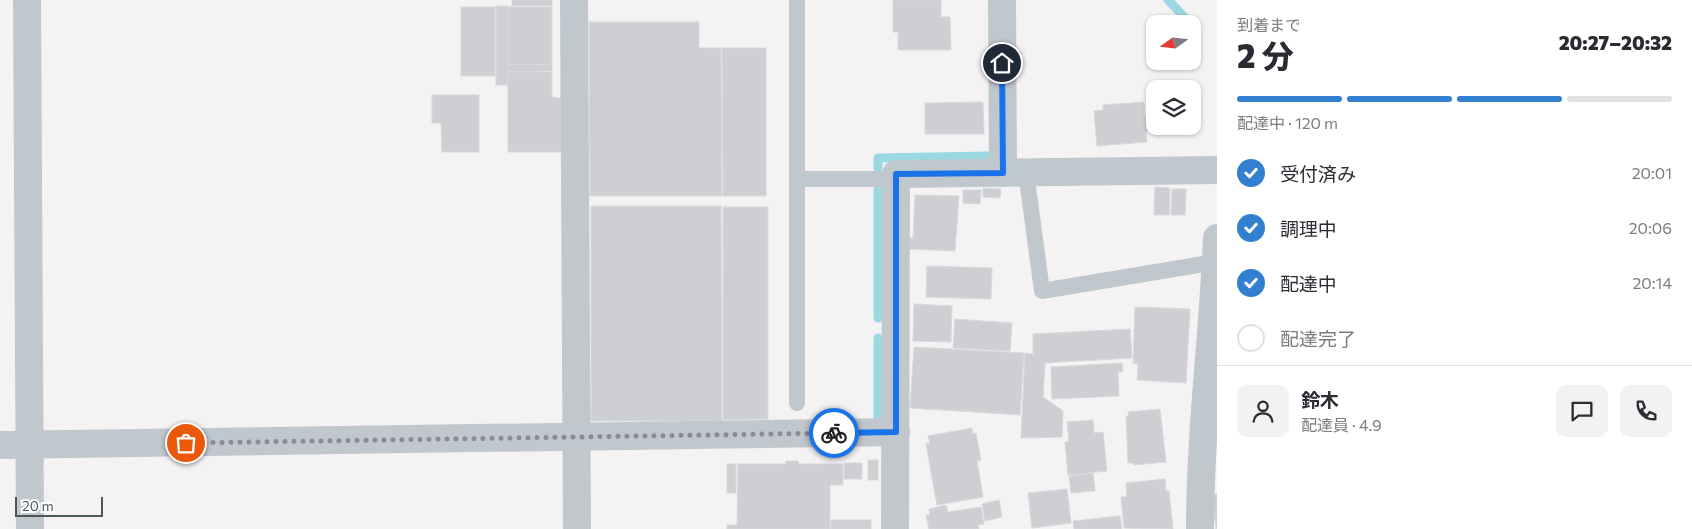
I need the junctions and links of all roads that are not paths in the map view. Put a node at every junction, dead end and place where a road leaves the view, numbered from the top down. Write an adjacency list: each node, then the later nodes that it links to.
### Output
1 (27, 0): 15 (street)
2 (574, 0): 13 (street)
3 (797, 0): 7 (lane)
4 (1002, 0): 6 (street)
5 (1217, 170): 6 (street)
6 (1014, 173): 8 (street); 9 (lane)
7 (797, 179): 8 (lane); 11 (lane)
8 (896, 179): 12 (street)
9 (1216, 250): 10 (street)
10 (1215, 313): 19 (street)
11 (797, 403)
12 (896, 432): 13 (street); 18 (street)
13 (577, 437): 15 (street); 17 (street)
14 (0, 445): 15 (street)
15 (29, 445): 16 (street)
16 (30, 529)
17 (577, 529)
18 (896, 529)
19 (1200, 529)

